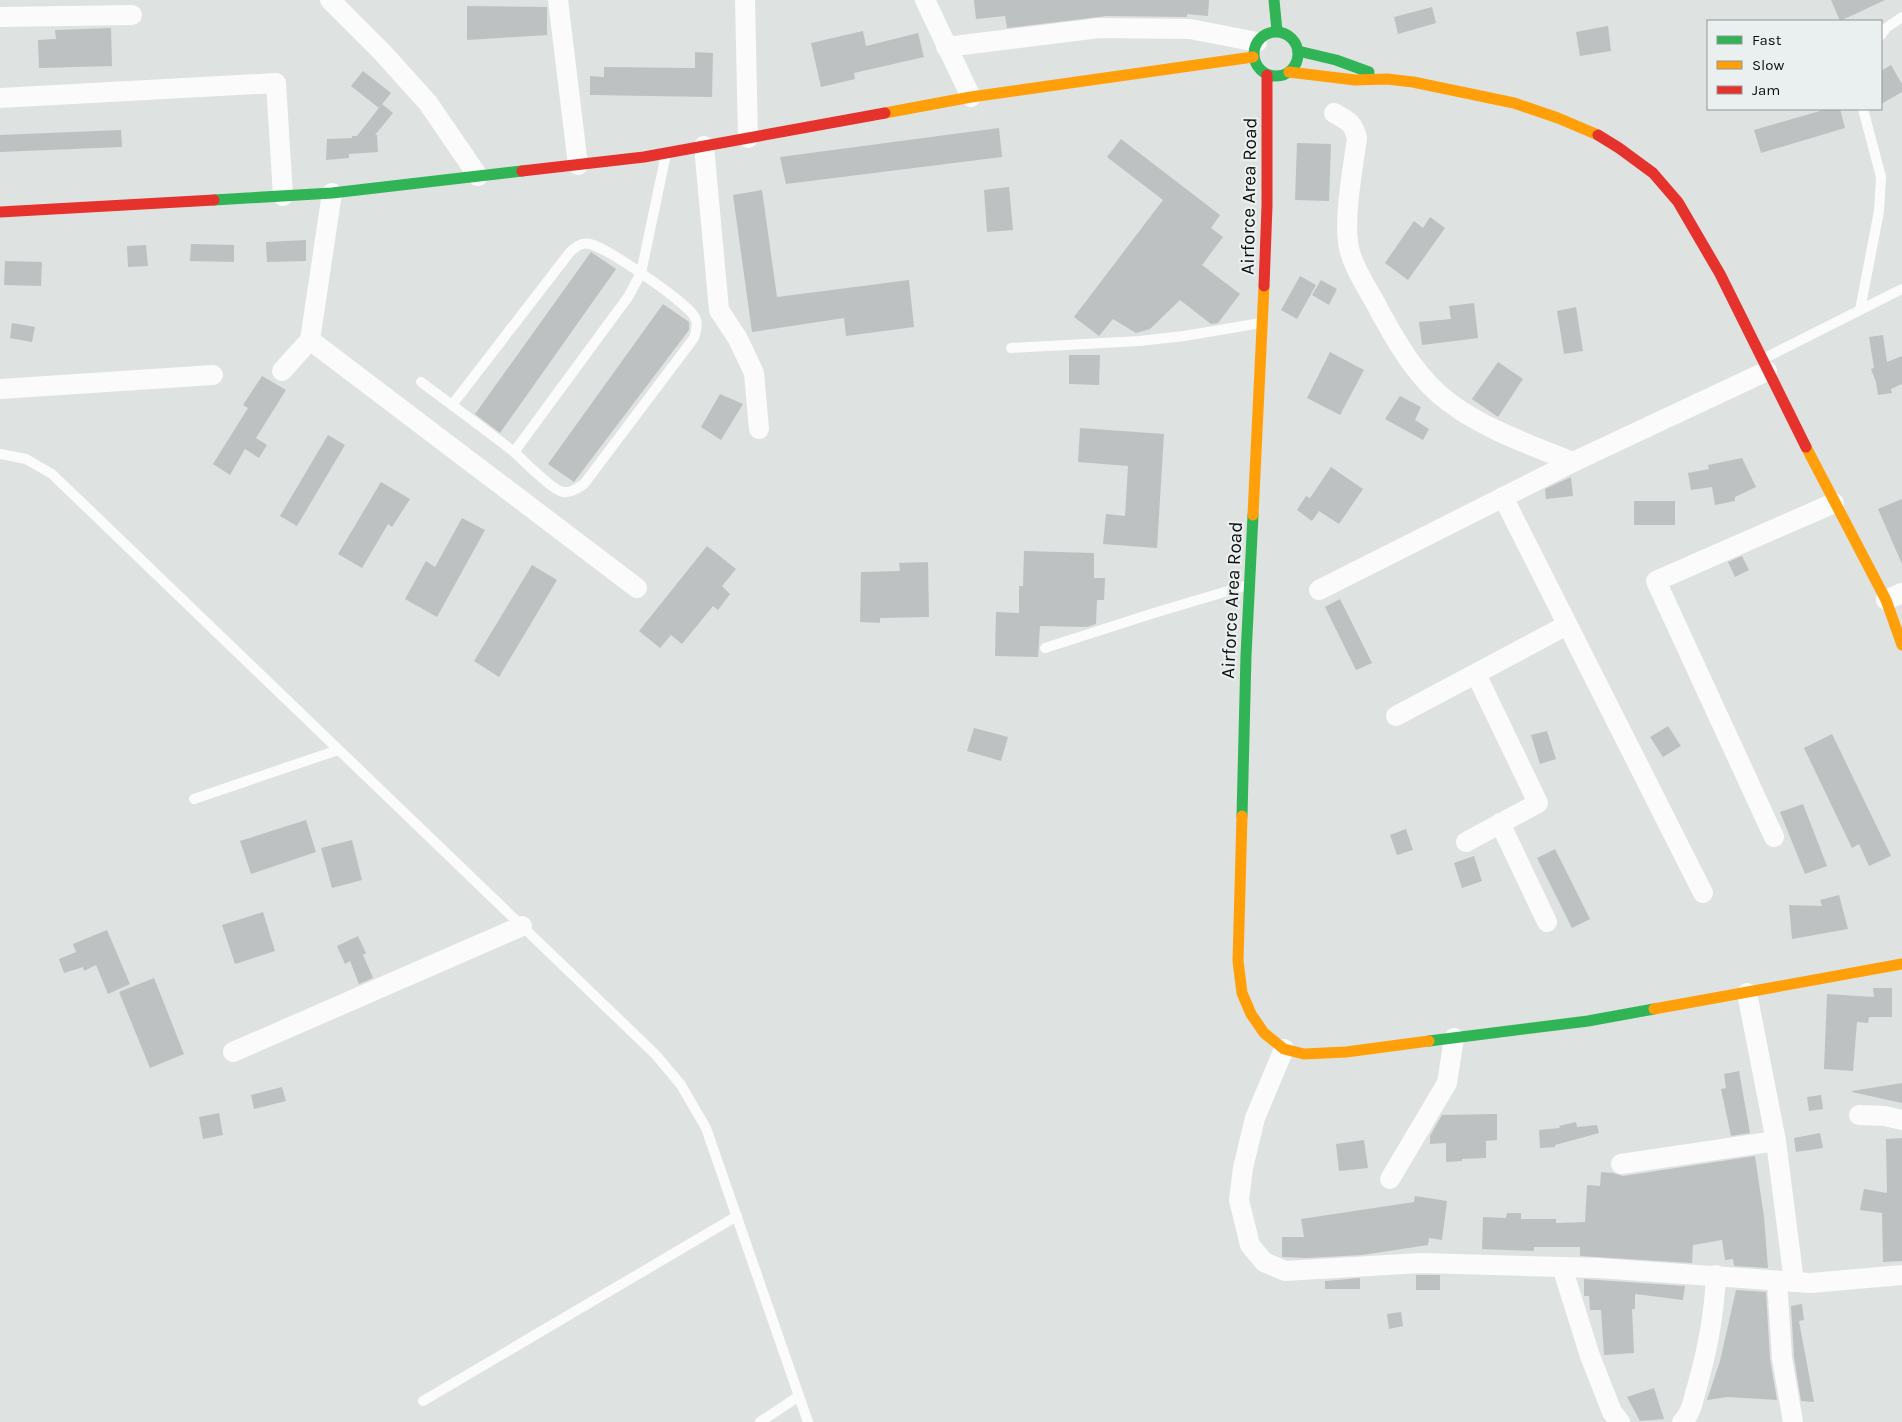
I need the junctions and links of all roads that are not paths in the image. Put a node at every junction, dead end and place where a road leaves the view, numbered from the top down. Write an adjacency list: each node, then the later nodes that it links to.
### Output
1 (330, 0): 25 (street)
2 (558, 0): 24 (street)
3 (745, 0): 21 (street)
4 (925, 0): 11 (street)
5 (1274, 0): 9 (street)
6 (132, 14): 7 (street)
7 (0, 17)
8 (1902, 17): 10 (lane)
9 (1277, 31): 12 (street); 13 (street)
10 (1882, 34)
11 (946, 47): 12 (street); 17 (street)
12 (1255, 49): 15 (street); 17 (street)
13 (1298, 51): 14 (street); 16 (street)
14 (1289, 72): 15 (street); 16 (street)
15 (1267, 75): 32 (street, Airforce Area Road)
16 (1386, 79): 35 (street)
17 (971, 97): 21 (street)
18 (0, 98): 27 (street)
19 (1863, 110): 31 (lane)
20 (1334, 114): 44 (street)
21 (748, 138): 22 (street)
22 (704, 146): 23 (street); 41 (street)
23 (666, 153): 24 (street); 29 (lane)
24 (578, 165): 25 (street)
25 (478, 176): 26 (street)
26 (332, 193): 27 (street); 33 (street)
27 (283, 196): 28 (street)
28 (0, 212)
29 (641, 273): 40 (lane); 42 (lane); 42 (lane)
30 (1902, 290): 31 (lane)
31 (1860, 310): 35 (lane)
32 (1263, 323): 34 (lane); 47 (street, Airforce Area Road)
33 (310, 340): 36 (street); 48 (street)
34 (1011, 348)
35 (1765, 365): 44 (street); 46 (street)
36 (282, 371)
37 (213, 376): 39 (street)
38 (422, 382): 40 (lane)
39 (0, 390)
40 (452, 405): 42 (lane)
41 (759, 429)
42 (514, 452)
43 (0, 454): 56 (lane)
44 (1573, 462): 45 (street)
45 (1503, 497): 49 (street); 51 (street)
46 (1834, 503): 50 (street); 59 (street)
47 (1249, 585): 53 (lane); 67 (street, Airforce Area Road)
48 (637, 588)
49 (1319, 590)
50 (1894, 597): 52 (street)
51 (1568, 625): 54 (street); 61 (street)
52 (1902, 645)
53 (1045, 648)
54 (1476, 674): 55 (street); 58 (street)
55 (1396, 716)
56 (338, 750): 57 (lane); 63 (lane)
57 (194, 799)
58 (1500, 823): 60 (street); 62 (street)
59 (1774, 838)
60 (1466, 842)
61 (1703, 894)
62 (1547, 922)
63 (522, 926): 68 (street); 74 (lane)
64 (1902, 964): 65 (street, Airforce Area Road)
65 (1747, 992): 66 (street, Airforce Area Road); 71 (street)
66 (1454, 1038): 67 (street, Airforce Area Road); 73 (street)
67 (1284, 1049): 75 (street)
68 (234, 1052)
69 (1859, 1115): 70 (street)
70 (1902, 1120)
71 (1776, 1141): 72 (street); 78 (street)
72 (1621, 1164)
73 (1390, 1179)
74 (737, 1216): 79 (lane); 80 (lane)
75 (1562, 1267): 77 (street); 83 (street)
76 (1902, 1274): 78 (street)
77 (1716, 1275): 78 (street); 84 (street)
78 (1786, 1282): 85 (street)
79 (799, 1396): 81 (lane); 82 (lane)
80 (423, 1402)
81 (760, 1422)
82 (808, 1422)
83 (1620, 1422)
84 (1682, 1422)
85 (1793, 1422)

